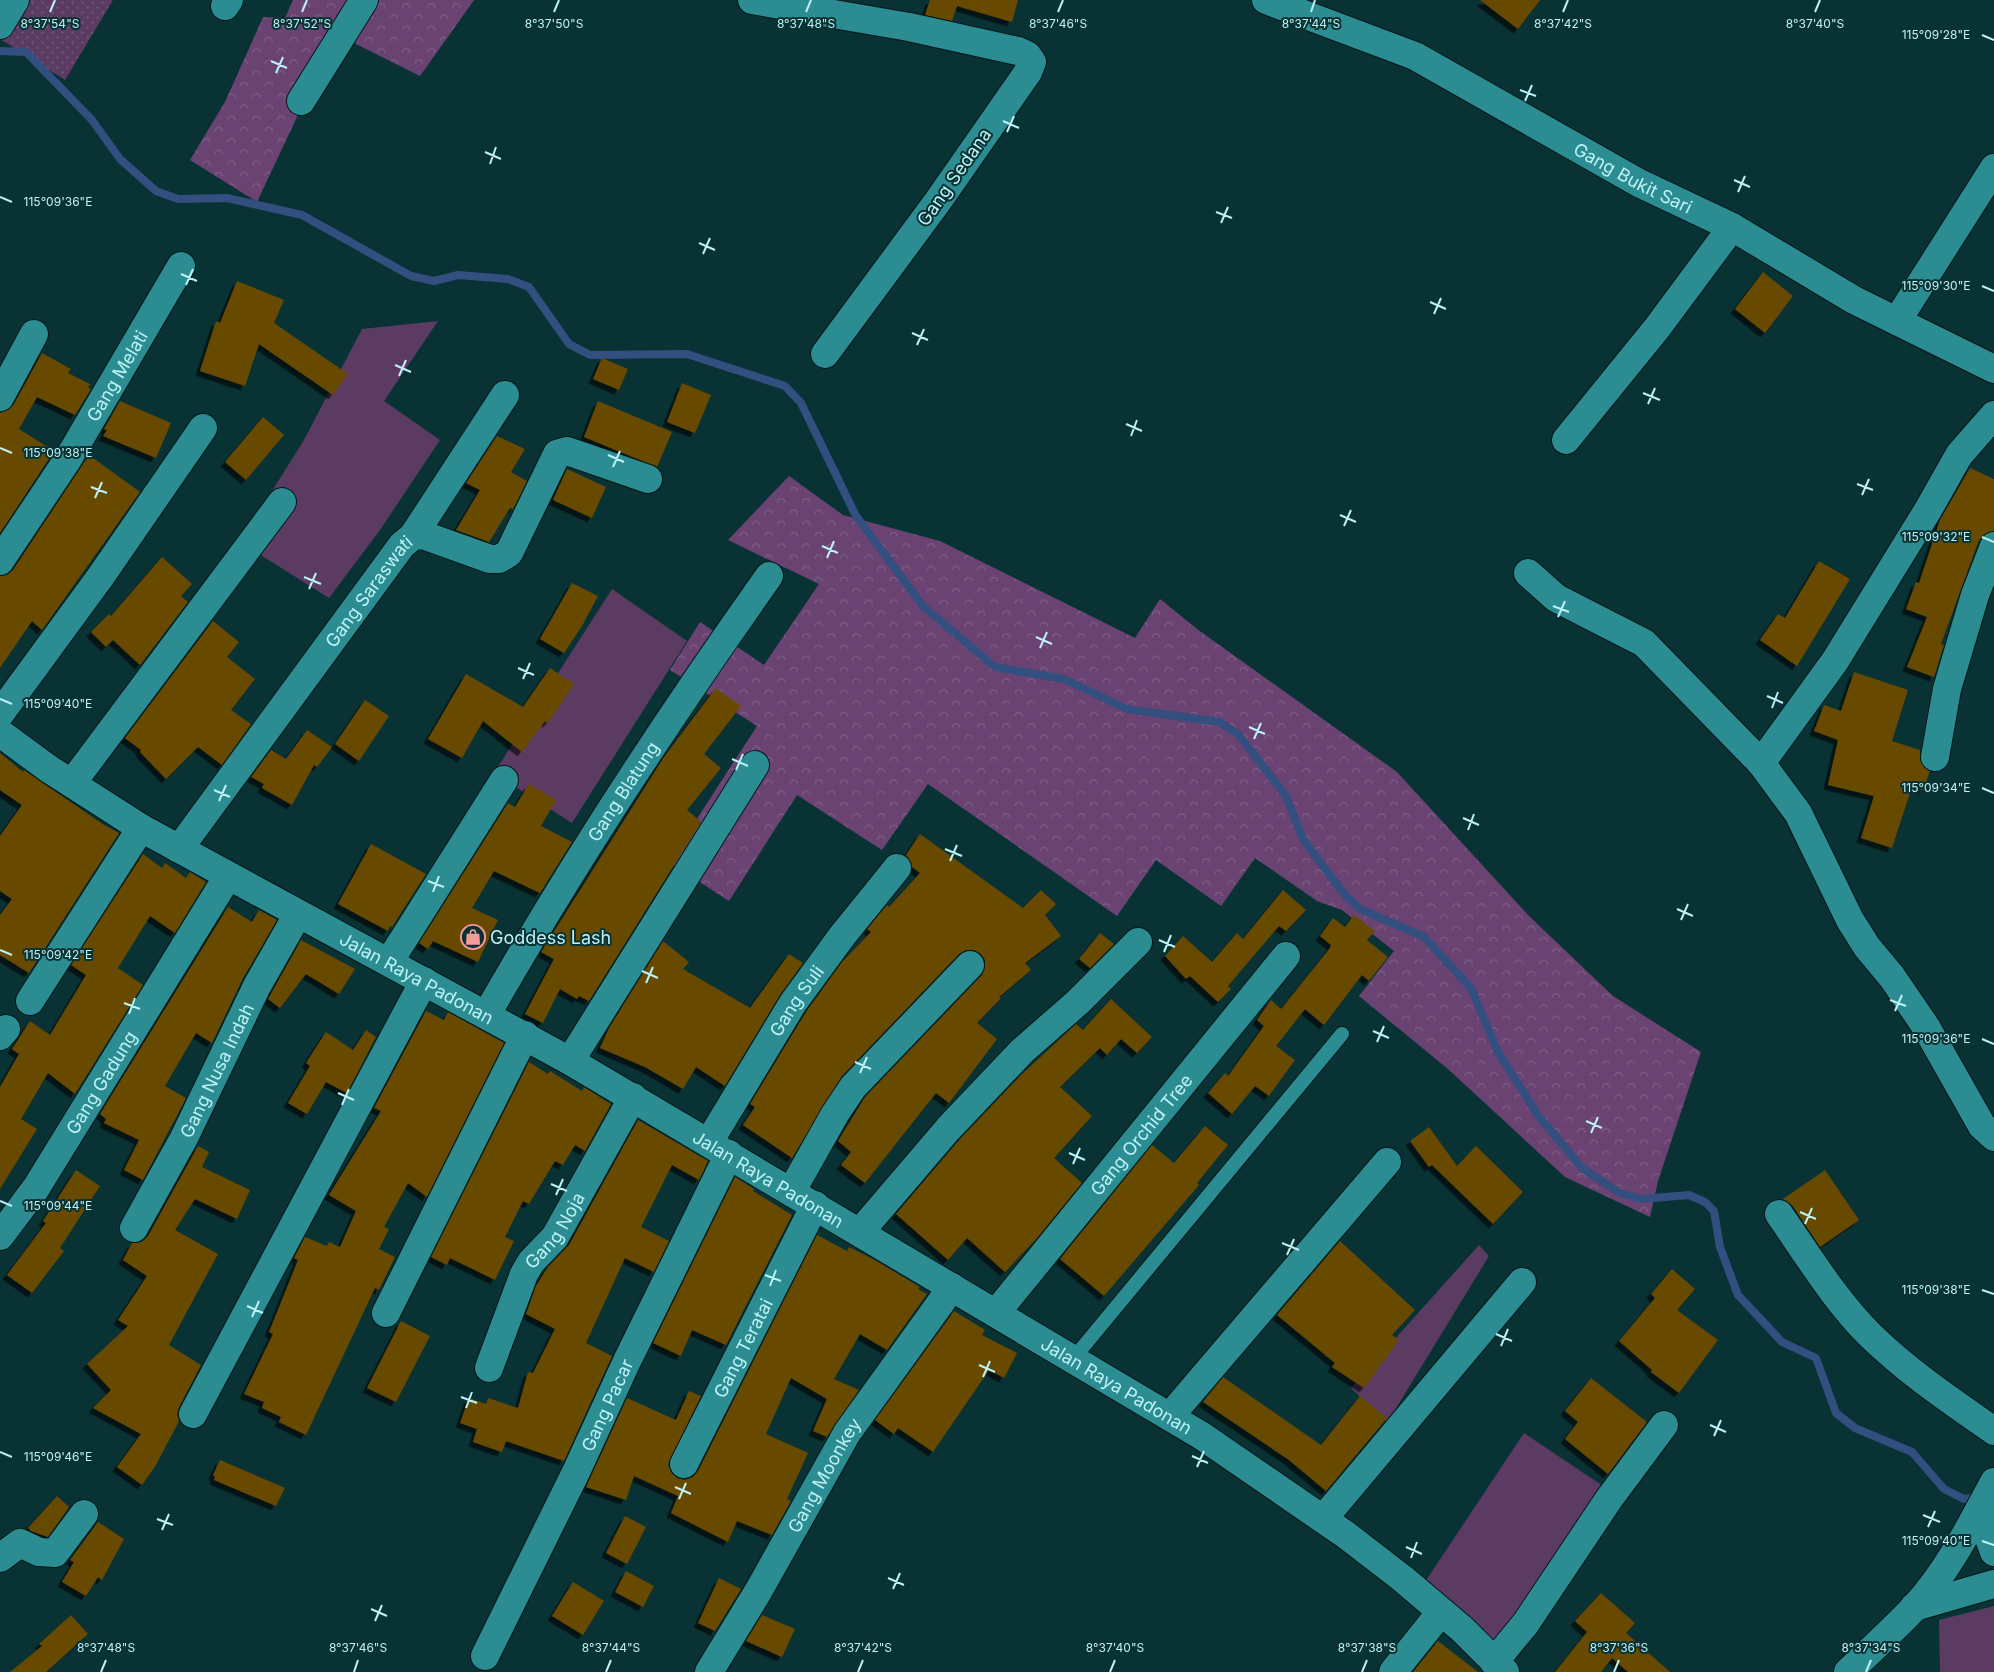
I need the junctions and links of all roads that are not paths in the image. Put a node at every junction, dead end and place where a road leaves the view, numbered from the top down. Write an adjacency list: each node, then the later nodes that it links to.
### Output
1 (15, 0): 5 (street)
2 (364, 0): 6 (street)
3 (752, 0): 12 (street, Gang Sedana)
4 (1266, 0): 8 (street, Gang Bukit Sari)
5 (0, 25)
6 (301, 101)
7 (1994, 168): 10 (street)
8 (1732, 227): 10 (street, Gang Bukit Sari); 18 (street)
9 (181, 266): 23 (street, Gang Melati)
10 (1897, 321): 13 (street, Gang Bukit Sari)
11 (34, 334): 15 (street)
12 (825, 354)
13 (1994, 369)
14 (505, 395): 21 (street)
15 (0, 397)
16 (1994, 415): 29 (street)
17 (203, 428): 26 (street)
18 (1566, 440)
19 (648, 478): 21 (street, Gang Saraswati)
20 (282, 502): 32 (street)
21 (413, 536): 34 (street, Gang Saraswati)
22 (1994, 546): 28 (street)
23 (0, 561)
24 (1528, 574): 29 (street)
25 (770, 576): 44 (street, Gang Blatung)
26 (0, 714)
27 (0, 733): 32 (street, Jalan Raya Padonan)
28 (1935, 757)
29 (1761, 763): 49 (street)
30 (756, 765): 47 (street)
31 (504, 780): 40 (street)
32 (72, 783): 33 (street, Jalan Raya Padonan)
33 (141, 828): 34 (street, Jalan Raya Padonan); 43 (street)
34 (180, 849): 36 (street, Jalan Raya Padonan)
35 (897, 868): 50 (street, Gang Suli)
36 (228, 876): 37 (street, Jalan Raya Padonan); 57 (street, Gang Gadung)
37 (298, 914): 40 (street, Jalan Raya Padonan); 55 (street, Gang Nusa Indah)
38 (1138, 942): 56 (street)
39 (1286, 956): 61 (street, Gang Orchid Tree)
40 (389, 962): 42 (street, Jalan Raya Padonan)
41 (970, 965): 52 (street)
42 (424, 981): 44 (street, Jalan Raya Padonan); 64 (street)
43 (30, 1001)
44 (487, 1014): 46 (street, Jalan Raya Padonan)
45 (1342, 1034): 62 (lane)
46 (525, 1035): 47 (street, Jalan Raya Padonan); 60 (street)
47 (570, 1060): 48 (street, Jalan Raya Padonan)
48 (633, 1097): 50 (street, Jalan Raya Padonan); 63 (street, Gang Noja)
49 (1994, 1138)
50 (719, 1148): 52 (street, Jalan Raya Padonan); 78 (street, Gang Pacar)
51 (1386, 1162): 65 (street)
52 (792, 1192): 53 (street, Jalan Raya Padonan)
53 (815, 1205): 56 (street, Jalan Raya Padonan); 68 (street, Gang Teratai)
54 (1779, 1214): 67 (street)
55 (134, 1228)
56 (860, 1232): 59 (street, Jalan Raya Padonan)
57 (0, 1236)
58 (1522, 1282): 72 (street)
59 (952, 1287): 61 (street, Jalan Raya Padonan); 80 (street, Gang Moonkey)
60 (386, 1313)
61 (996, 1313): 62 (street, Jalan Raya Padonan)
62 (1073, 1359): 65 (street, Jalan Raya Padonan)
63 (489, 1368)
64 (193, 1414)
65 (1170, 1416): 72 (street, Jalan Raya Padonan)
66 (1664, 1425): 79 (street)
67 (1994, 1431)
68 (684, 1464)
69 (1994, 1482): 70 (street)
70 (1979, 1511): 73 (street); 76 (street)
71 (84, 1514): 74 (street)
72 (1323, 1519): 77 (street, Jalan Raya Padonan)
73 (1994, 1552)
74 (0, 1558)
75 (1994, 1584): 76 (street)
76 (1914, 1607): 82 (street)
77 (1441, 1612): 79 (street, Jalan Raya Padonan); 81 (street)
78 (485, 1656)
79 (1499, 1667)
80 (709, 1672)
81 (1393, 1672)
82 (1848, 1672)

